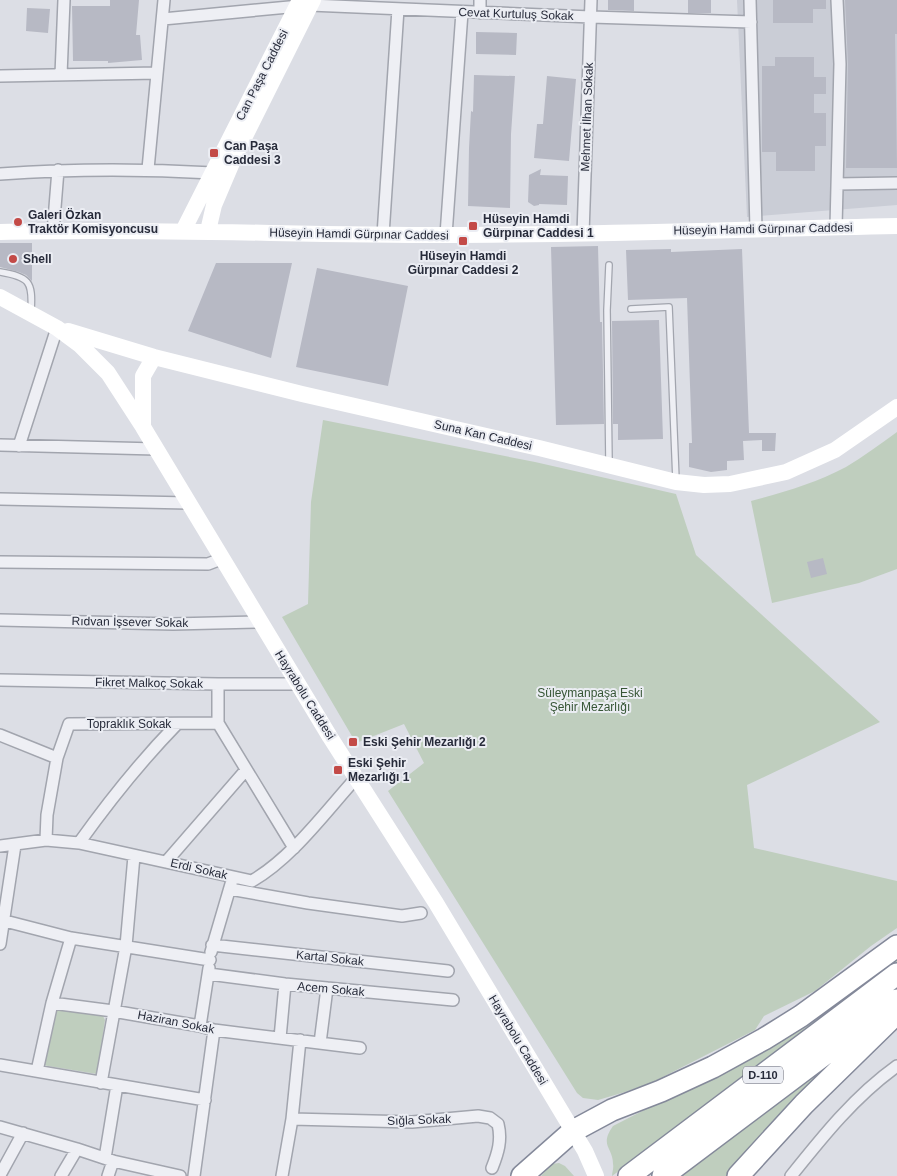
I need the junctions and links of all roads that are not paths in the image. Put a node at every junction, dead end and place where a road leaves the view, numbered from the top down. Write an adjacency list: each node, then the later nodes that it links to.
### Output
1 (64, 0): 15 (street)
2 (164, 0): 12 (street)
3 (480, 0): 10 (street)
4 (591, 0): 11 (street, Mehmet İlhan Sokak)
5 (750, 0): 13 (street)
6 (837, 0): 22 (street)
7 (305, 3): 8 (street, Cevat Kurtuluş Sokak); 12 (street, Cevat Kurtuluş Sokak); 19 (street, Can Paşa Caddesi); 27 (street, Can Paşa Caddesi)
8 (398, 9): 9 (street, Cevat Kurtuluş Sokak); 31 (street)
9 (462, 12): 10 (street, Cevat Kurtuluş Sokak); 32 (street)
10 (480, 13): 11 (street, Cevat Kurtuluş Sokak)
11 (591, 17): 13 (street, Cevat Kurtuluş Sokak); 30 (street, Mehmet İlhan Sokak)
12 (162, 19): 14 (street)
13 (750, 22): 25 (street)
14 (156, 72): 15 (street); 17 (street)
15 (60, 75): 16 (street)
16 (0, 76)
17 (148, 169): 18 (street); 19 (street)
18 (58, 170): 20 (street); 29 (street)
19 (213, 173): 26 (street, Can Paşa Caddesi)
20 (0, 174)
21 (897, 183): 22 (street)
22 (837, 184): 24 (street)
23 (897, 226): 24 (street, Hüseyin Hamdi Gürpınar Caddesi)
24 (836, 227): 25 (street, Hüseyin Hamdi Gürpınar Caddesi)
25 (756, 228): 30 (street, Hüseyin Hamdi Gürpınar Caddesi)
26 (183, 231): 27 (street, Hüseyin Hamdi Gürpınar Caddesi); 29 (street, Hüseyin Hamdi Gürpınar Caddesi)
27 (208, 231): 31 (street, Hüseyin Hamdi Gürpınar Caddesi)
28 (0, 232): 29 (street, Hüseyin Hamdi Gürpınar Caddesi)
29 (53, 232)
30 (584, 234): 32 (street, Hüseyin Hamdi Gürpınar Caddesi)
31 (383, 235): 32 (street, Hüseyin Hamdi Gürpınar Caddesi)
32 (446, 235)
33 (609, 265): 45 (lane)
34 (0, 272): 37 (lane)
35 (0, 296): 37 (street, Hayrabolu Caddesi)
36 (631, 309): 46 (lane)
37 (31, 313): 38 (street, Hayrabolu Caddesi)
38 (58, 328): 39 (street, Suna Kan Caddesi); 41 (street, Hayrabolu Caddesi); 43 (street)
39 (154, 357): 41 (street); 45 (street, Suna Kan Caddesi)
40 (897, 407): 46 (street, Suna Kan Caddesi)
41 (143, 427): 44 (street, Hayrabolu Caddesi)
42 (0, 446): 43 (street)
43 (19, 446): 44 (street)
44 (156, 449): 48 (street, Hayrabolu Caddesi)
45 (609, 466): 46 (street, Suna Kan Caddesi)
46 (676, 482)
47 (0, 499): 48 (street)
48 (188, 503): 49 (street, Hayrabolu Caddesi)
49 (221, 559): 50 (street); 52 (street, Hayrabolu Caddesi)
50 (0, 562)
51 (0, 620): 52 (street, Rıdvan İşsever Sokak)
52 (260, 622): 55 (street, Hayrabolu Caddesi)
53 (0, 680): 54 (street, Fikret Malkoç Sokak)
54 (218, 684): 55 (street, Fikret Malkoç Sokak); 56 (street)
55 (297, 684): 61 (street, Hayrabolu Caddesi)
56 (218, 723): 57 (street, Topraklık Sokak); 60 (street)
57 (177, 724): 59 (street, Topraklık Sokak); 63 (street)
58 (0, 735): 59 (street)
59 (57, 758): 62 (street, Topraklık Sokak)
60 (245, 771): 66 (street); 68 (street)
61 (356, 777): 66 (street, Erdi Sokak); 103 (street, Hayrabolu Caddesi)
62 (46, 840): 63 (street, Erdi Sokak); 64 (street, Erdi Sokak)
63 (78, 843): 67 (street, Erdi Sokak)
64 (15, 845): 65 (street, Erdi Sokak); 72 (street)
65 (0, 846)
66 (294, 848): 69 (street, Erdi Sokak)
67 (134, 856): 68 (street, Erdi Sokak); 76 (street)
68 (166, 862): 69 (street, Erdi Sokak)
69 (233, 877): 70 (street)
70 (230, 889): 71 (street); 75 (street)
71 (421, 913)
72 (4, 921): 73 (street); 74 (street)
73 (71, 938): 76 (street); 86 (street)
74 (0, 944)
75 (212, 945): 78 (street); 79 (street, Kartal Sokak)
76 (126, 946): 78 (street); 87 (street)
77 (897, 946): 103 (highway)
78 (210, 960): 80 (street)
79 (448, 970)
80 (208, 974): 82 (street, Acem Sokak); 89 (street)
81 (897, 974): 116 (highway, D-110)
82 (285, 984): 83 (street, Acem Sokak); 91 (street)
83 (327, 988): 84 (street, Acem Sokak); 93 (street)
84 (453, 1000)
85 (897, 1000): 117 (highway, D-110)
86 (52, 1003): 87 (street, Haziran Sokak); 97 (street)
87 (114, 1011): 89 (street, Haziran Sokak); 98 (street)
88 (897, 1013): 118 (highway)
89 (200, 1026): 90 (street, Haziran Sokak)
90 (214, 1030): 91 (street, Haziran Sokak); 100 (street)
91 (280, 1038): 92 (street, Haziran Sokak)
92 (300, 1040): 93 (street, Haziran Sokak); 101 (street)
93 (320, 1043): 94 (street, Haziran Sokak)
94 (360, 1048)
95 (0, 1065): 97 (street)
96 (897, 1066): 119 (street)
97 (37, 1070): 98 (street)
98 (101, 1083): 99 (street)
99 (117, 1085): 100 (street); 106 (street)
100 (205, 1100): 112 (street)
101 (292, 1119): 107 (street, Sığla Sokak); 113 (street)
102 (0, 1127): 104 (street)
103 (573, 1131): 114 (highway); 115 (street, Hayrabolu Caddesi)
104 (23, 1133): 105 (street); 108 (street)
105 (77, 1149): 106 (street); 110 (street)
106 (109, 1160): 109 (street); 111 (street)
107 (492, 1168)
108 (0, 1175)
109 (173, 1175)
110 (61, 1176)
111 (108, 1176)
112 (194, 1176)
113 (282, 1176)
114 (522, 1176)
115 (596, 1176)
116 (629, 1176)
117 (663, 1176)
118 (738, 1176)
119 (791, 1176)

